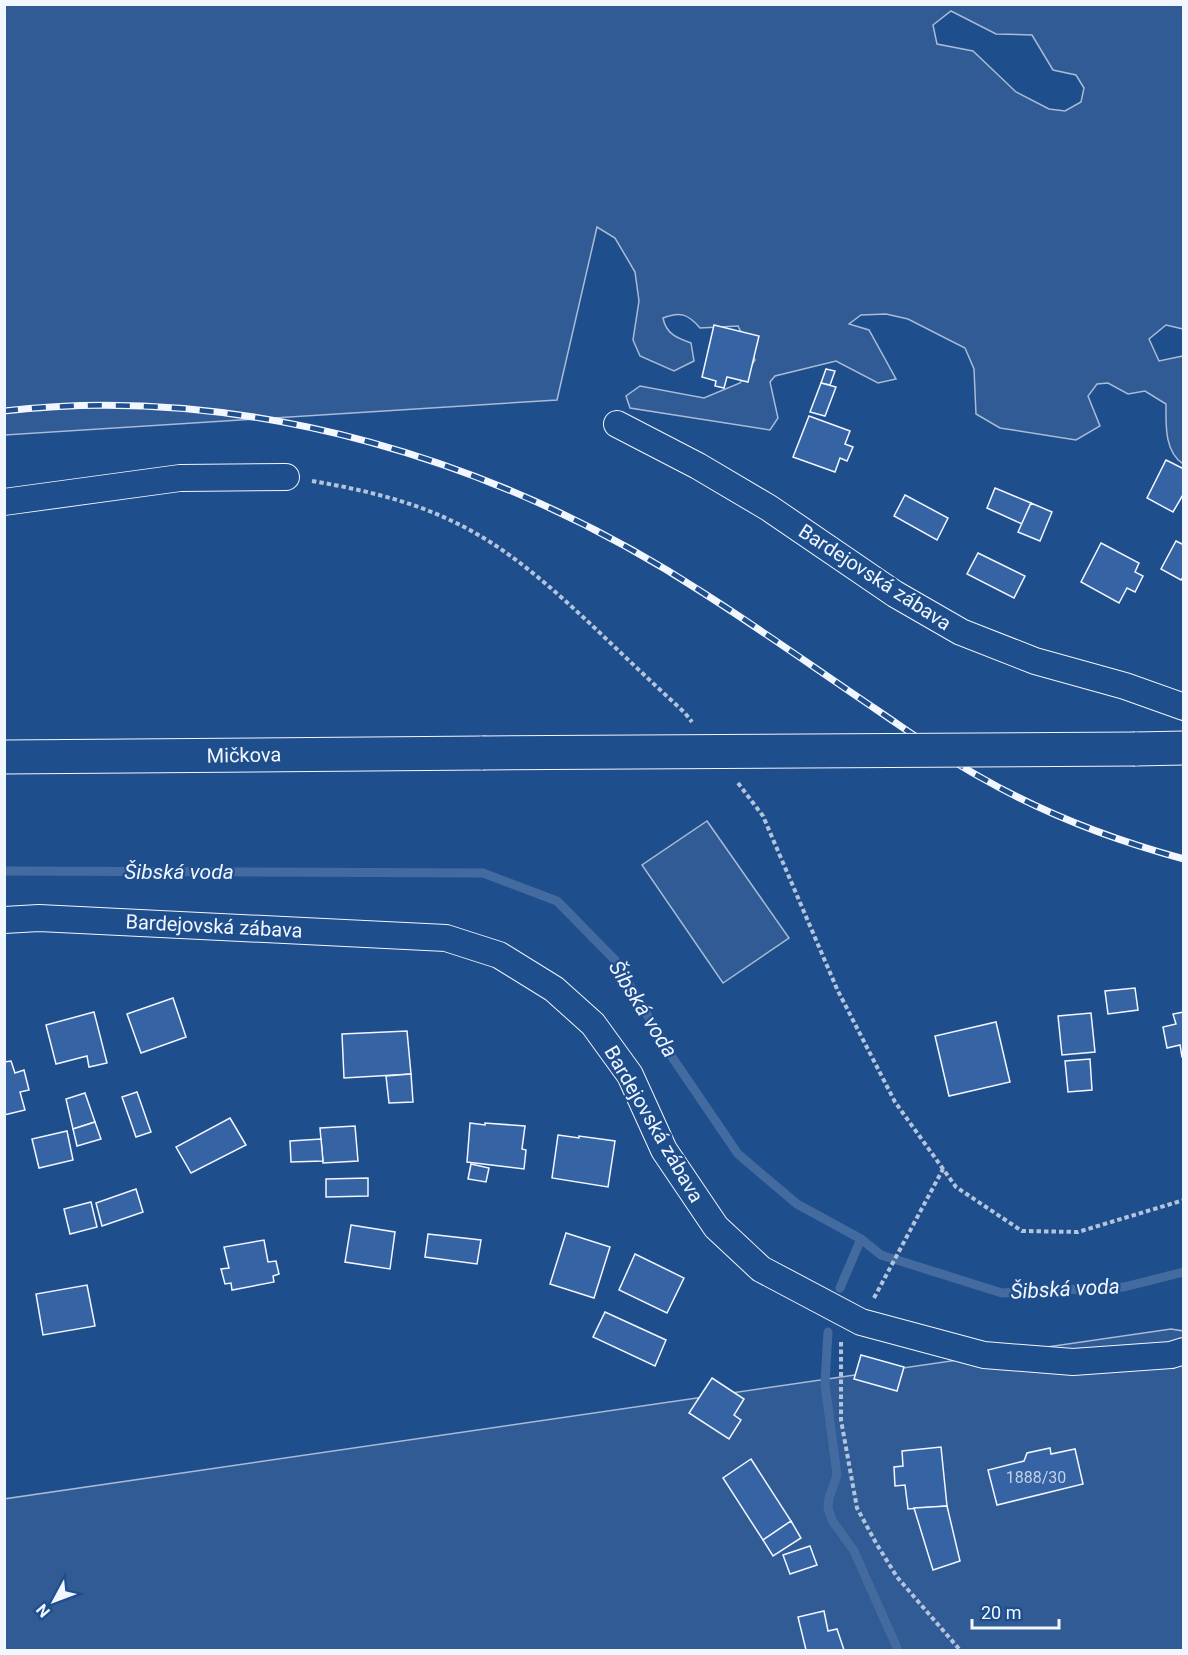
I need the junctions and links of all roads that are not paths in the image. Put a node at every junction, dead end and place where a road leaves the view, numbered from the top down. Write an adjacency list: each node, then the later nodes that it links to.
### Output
1 (617, 424): 4 (street, Bardejovská zábava)
2 (286, 477): 3 (street)
3 (4, 502)
4 (1184, 707)
5 (1184, 748): 6 (main road, Mičkova, bridge)
6 (4, 758)
7 (4, 920): 8 (street, Bardejovská zábava)
8 (1184, 1351)

